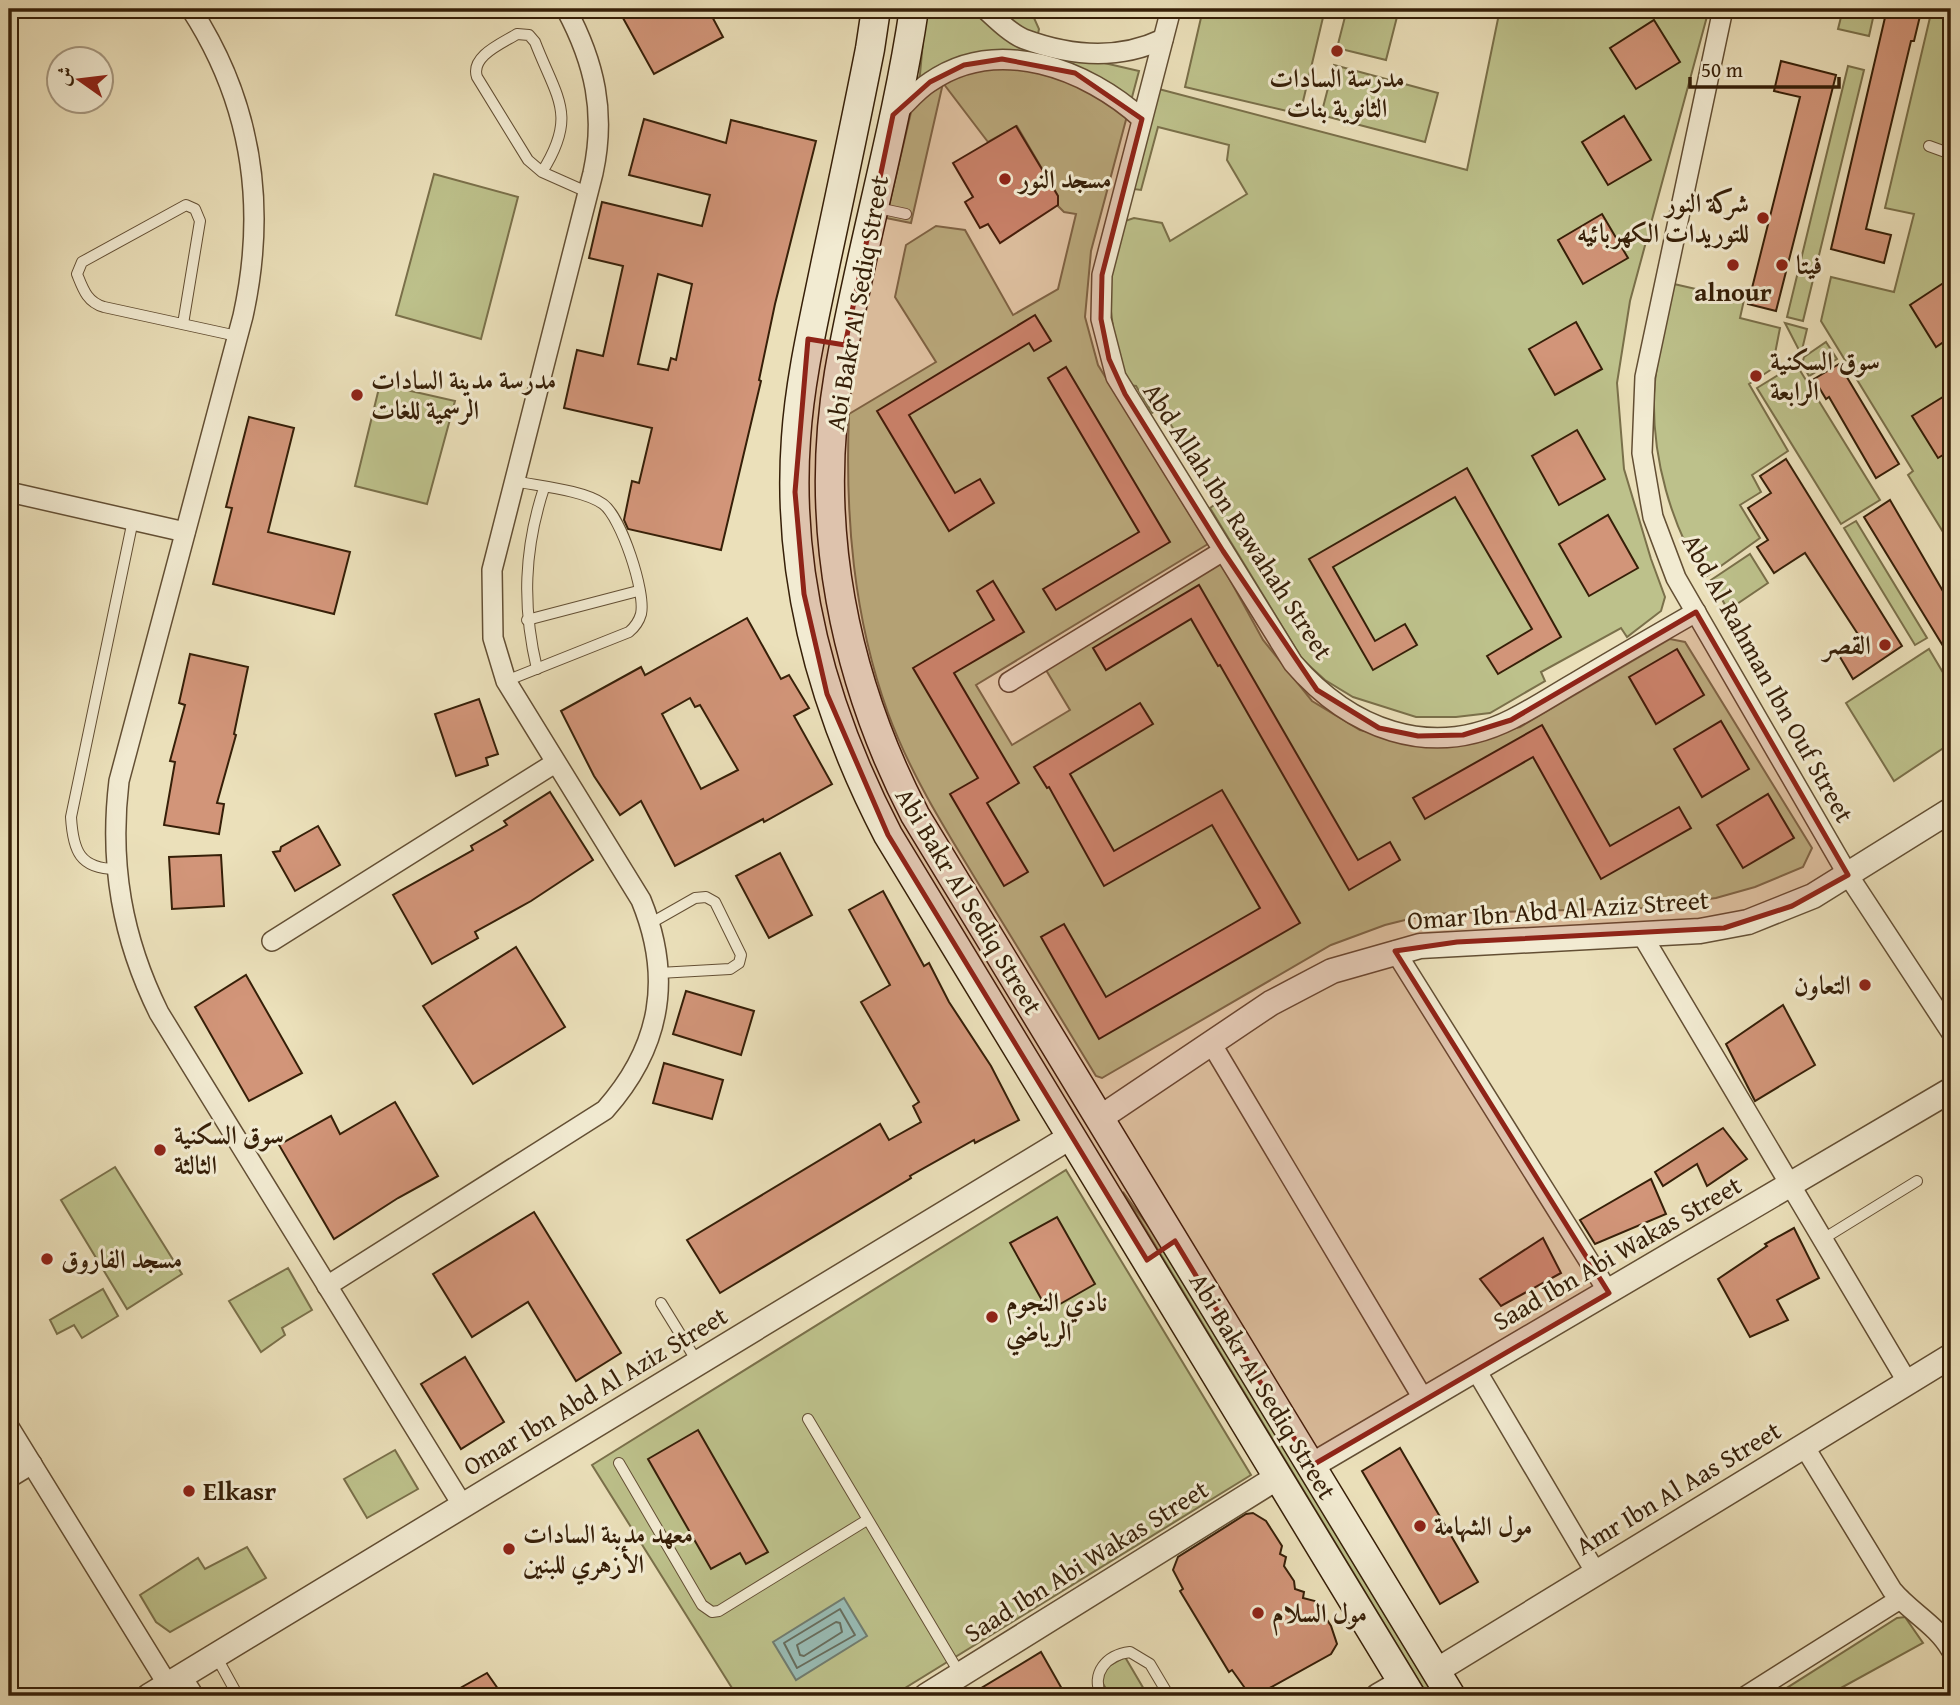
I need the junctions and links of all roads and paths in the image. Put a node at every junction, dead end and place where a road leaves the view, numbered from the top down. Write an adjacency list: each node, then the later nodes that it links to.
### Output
1 (191, 9): 18 (street)
2 (566, 9): 14 (street)
3 (876, 9): 19 (main road, Abi Bakr Al Sediq Street)
4 (914, 9): 9 (main road, Abi Bakr Al Sediq Street)
5 (985, 9): 8 (street)
6 (1171, 9): 8 (street, Abd Allah Ibn Rawahah Street)
7 (1723, 9): 28 (street, Abd Al Rahman Ibn Ouf Street)
8 (1163, 39): 10 (street, Abd Allah Ibn Rawahah Street)
9 (893, 116): 10 (street); 15 (main road, Abi Bakr Al Sediq Street)
10 (1142, 119): 26 (street, Abd Allah Ibn Rawahah Street)
11 (1929, 146): 12 (lane)
12 (1951, 154)
13 (541, 172): 13 (lane); 14 (lane)
14 (587, 192): 21 (street)
15 (874, 207): 16 (lane); 20 (main road, Abi Bakr Al Sediq Street)
16 (906, 214)
17 (183, 324): 17 (lane); 18 (lane)
18 (237, 336): 25 (street)
19 (808, 339): 20 (main road); 35 (main road, Abi Bakr Al Sediq Street)
20 (845, 345): 34 (main road, Abi Bakr Al Sediq Street)
21 (514, 481): 22 (lane); 31 (street)
22 (544, 488): 27 (lane); 29 (lane)
23 (9, 492): 24 (street)
24 (133, 520): 25 (street); 37 (lane)
25 (185, 532): 37 (street)
26 (1223, 551): 28 (street, Abd Allah Ibn Rawahah Street); 32 (street)
27 (638, 591): 29 (lane); 30 (lane)
28 (1696, 612): 38 (street, Abd Al Rahman Ibn Ouf Street)
29 (527, 620): 30 (lane)
30 (537, 669): 31 (lane)
31 (506, 681): 33 (street)
32 (1009, 682)
33 (555, 763): 39 (street); 41 (street)
34 (896, 778): 35 (main road); 47 (main road, Abi Bakr Al Sediq Street)
35 (864, 789): 48 (main road, Abi Bakr Al Sediq Street)
36 (1951, 810): 38 (street, Omar Ibn Abd Al Aziz Street)
37 (116, 869): 54 (street)
38 (1848, 875): 40 (street, Omar Ibn Abd Al Aziz Street); 44 (street, Abd Al Rahman Ibn Ouf Street)
39 (651, 923): 43 (street); 43 (lane)
40 (1642, 935): 42 (street, Omar Ibn Abd Al Aziz Street); 50 (street)
41 (272, 941)
42 (1395, 951): 45 (street, Omar Ibn Abd Al Aziz Street); 55 (street)
43 (659, 973): 54 (street)
44 (1951, 1032)
45 (1210, 1043): 47 (street, Omar Ibn Abd Al Aziz Street); 61 (street)
46 (1951, 1090): 50 (street, Saad Ibn Abi Wakas Street)
47 (1100, 1118): 52 (main road, Abi Bakr Al Sediq Street)
48 (1072, 1136): 53 (main road, Abi Bakr Al Sediq Street); 58 (street, Omar Ibn Abd Al Aziz Street)
49 (1917, 1181): 51 (lane)
50 (1791, 1186): 51 (street); 55 (street, Saad Ibn Abi Wakas Street)
51 (1823, 1239): 60 (street)
52 (1175, 1241): 53 (main road); 67 (main road, Abi Bakr Al Sediq Street)
53 (1147, 1260): 68 (main road, Abi Bakr Al Sediq Street)
54 (327, 1286): 70 (street)
55 (1609, 1293): 59 (street, Saad Ibn Abi Wakas Street)
56 (661, 1303): 58 (lane)
57 (1951, 1356): 60 (street, Amr Ibn Al Aas Street)
58 (698, 1363): 70 (street, Omar Ibn Abd Al Aziz Street)
59 (1476, 1370): 61 (street, Saad Ibn Abi Wakas Street); 72 (street)
60 (1908, 1383): 64 (street, Amr Ibn Al Aas Street)
61 (1424, 1400): 67 (street, Saad Ibn Abi Wakas Street)
62 (808, 1419): 71 (lane)
63 (9, 1427): 66 (street)
64 (1804, 1446): 72 (street, Amr Ibn Al Aas Street); 73 (street)
65 (619, 1463): 71 (lane)
66 (32, 1464): 69 (street); 78 (street)
67 (1311, 1466): 76 (main road, Abi Bakr Al Sediq Street)
68 (1278, 1477): 77 (street, Saad Ibn Abi Wakas Street); 79 (main road, Abi Bakr Al Sediq Street)
69 (9, 1478)
70 (463, 1506): 75 (street, Omar Ibn Abd Al Aziz Street)
71 (867, 1520): 77 (lane)
72 (1597, 1573): 76 (street, Amr Ibn Al Aas Street)
73 (1900, 1599): 74 (street); 85 (street)
74 (1951, 1650)
75 (216, 1656): 78 (street, Omar Ibn Abd Al Aziz Street); 80 (lane)
76 (1436, 1671): 84 (main road, Abi Bakr Al Sediq Street)
77 (960, 1674): 81 (street, Saad Ibn Abi Wakas Street)
78 (173, 1688)
79 (1397, 1691)
80 (238, 1696)
81 (926, 1696)
82 (1101, 1696): 83 (lane)
83 (1169, 1696)
84 (1451, 1696)
85 (1746, 1696)

